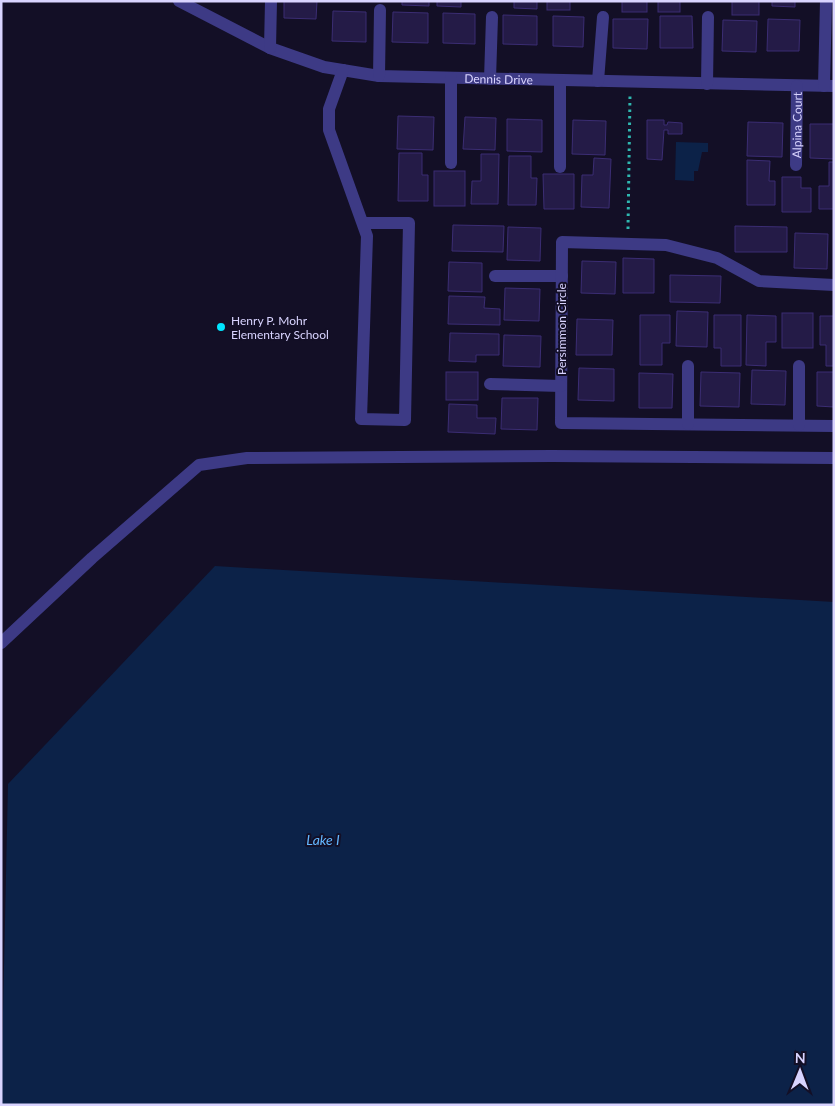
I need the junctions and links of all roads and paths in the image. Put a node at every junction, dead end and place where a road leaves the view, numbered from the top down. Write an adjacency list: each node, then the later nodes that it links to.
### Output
1 (179, 1): 8 (street, Dennis Drive)
2 (271, 1): 8 (street)
3 (826, 1): 18 (street)
4 (380, 10): 10 (street)
5 (492, 16): 12 (street)
6 (708, 16): 16 (street)
7 (603, 17): 14 (street)
8 (270, 48): 9 (street, Dennis Drive)
9 (343, 70): 10 (street, Dennis Drive); 22 (street)
10 (379, 76): 11 (street, Dennis Drive)
11 (451, 78): 12 (street, Dennis Drive); 19 (street)
12 (490, 79): 13 (street, Dennis Drive)
13 (560, 80): 14 (street, Dennis Drive); 21 (street)
14 (598, 81): 15 (street, Dennis Drive)
15 (630, 82): 16 (street, Dennis Drive); 23 (path)
16 (707, 84): 17 (street, Dennis Drive)
17 (797, 86): 18 (street, Dennis Drive); 20 (street, Alpina Court)
18 (829, 86)
19 (451, 163)
20 (796, 165)
21 (560, 166)
22 (363, 223): 22 (street)
23 (628, 244): 25 (street, Persimmon Circle); 26 (street, Persimmon Circle)
24 (496, 276): 25 (street)
25 (562, 276): 30 (street, Persimmon Circle)
26 (834, 285)
27 (688, 366): 31 (street)
28 (798, 366): 32 (street)
29 (490, 384): 30 (street)
30 (561, 386): 31 (street, Persimmon Circle)
31 (688, 424): 32 (street, Persimmon Circle)
32 (799, 425): 33 (street, Persimmon Circle)
33 (834, 426)
34 (834, 458): 35 (street)
35 (1, 643)

